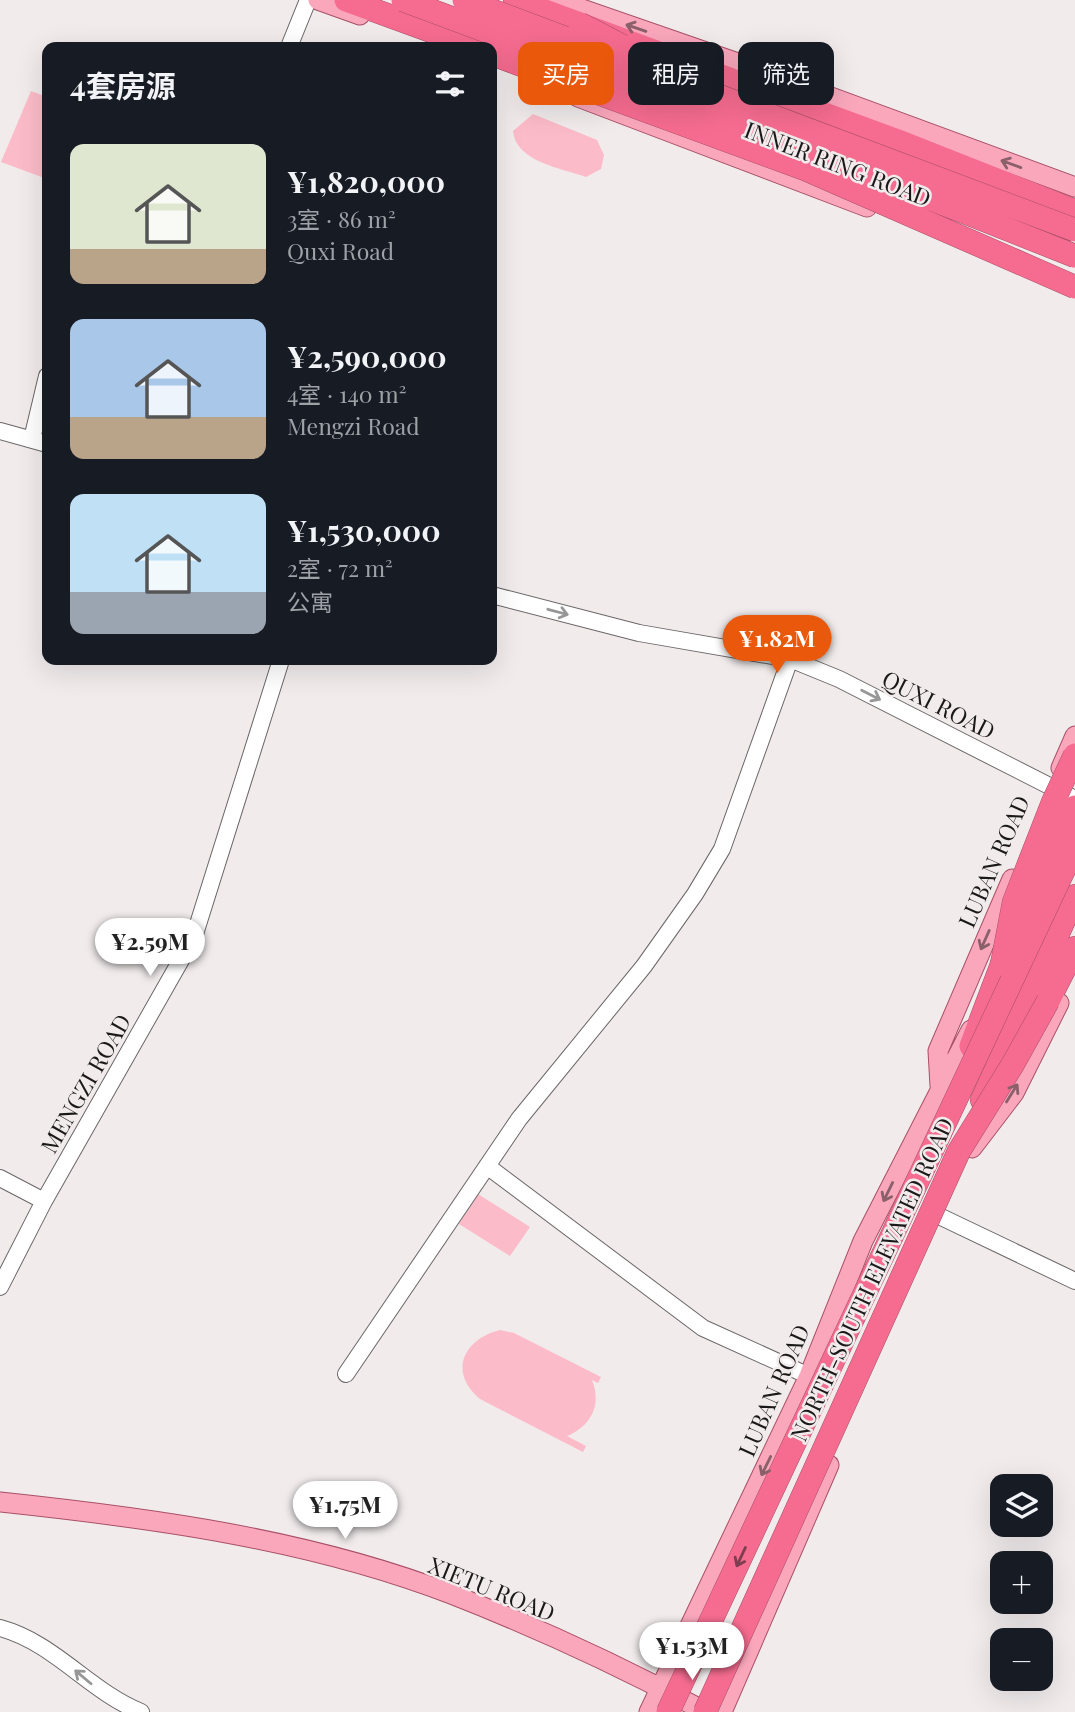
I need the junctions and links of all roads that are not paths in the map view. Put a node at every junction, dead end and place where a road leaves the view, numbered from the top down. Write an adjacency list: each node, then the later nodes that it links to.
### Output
1 (308, 0): 10 (street)
2 (318, 0): 11 (main road)
3 (346, 0): 12 (highway)
4 (379, 0): 13 (main road)
5 (403, 0): 23 (highway, INNER RING ROAD, bridge)
6 (464, 0): 17 (highway, INNER RING ROAD, bridge)
7 (499, 0): 9 (highway); 14 (street); 21 (main road)
8 (556, 0): 20 (main road, one-way to 8)
9 (580, 24): 15 (highway, bridge); 21 (highway, bridge)
10 (291, 42)
11 (434, 42)
12 (470, 42)
13 (473, 42)
14 (483, 42)
15 (628, 49)
16 (497, 52): 24 (highway, bridge)
17 (628, 61)
18 (497, 66): 24 (main road)
19 (724, 97): 22 (highway, INNER RING ROAD, bridge)
20 (1075, 187)
21 (1075, 212)
22 (1075, 230)
23 (1075, 256)
24 (1075, 279)
25 (42, 423): 27 (street)
26 (0, 431): 27 (street)
27 (40, 441)
28 (497, 596): 29 (street, QUXI ROAD, one-way to 29)
29 (790, 659): 33 (street, QUXI ROAD, one-way to 33); 42 (street)
30 (280, 665): 44 (street, MENGZI ROAD)
31 (1075, 736): 33 (main road, LUBAN ROAD)
32 (1075, 755): 38 (highway, bridge)
33 (1069, 794): 38 (highway, bridge); 49 (main road, LUBAN ROAD, one-way to 49)
34 (1075, 846): 40 (highway, NORTH-SOUTH ELEVATED ROAD, bridge)
35 (1075, 896): 41 (highway, NORTH-SOUTH ELEVATED ROAD, bridge)
36 (1075, 919): 41 (main road)
37 (1075, 948): 41 (highway, bridge)
38 (1002, 964): 40 (highway, bridge)
39 (1075, 970): 41 (main road, one-way to 39)
40 (936, 1140): 55 (highway, NORTH-SOUTH ELEVATED ROAD, one-way to 55, bridge)
41 (965, 1150): 45 (main road); 56 (highway, NORTH-SOUTH ELEVATED ROAD, bridge)
42 (487, 1166): 48 (street); 49 (street)
43 (0, 1178): 44 (street)
44 (44, 1201): 47 (street, MENGZI ROAD)
45 (937, 1215): 46 (street); 57 (main road)
46 (1075, 1281)
47 (0, 1287)
48 (346, 1374)
49 (809, 1376): 52 (main road, LUBAN ROAD, one-way to 52)
50 (0, 1502): 52 (main road, XIETU ROAD)
51 (0, 1628): 53 (street, one-way to 51)
52 (660, 1687): 54 (main road, LUBAN ROAD); 56 (main road, XIETU ROAD)
53 (141, 1712)
54 (649, 1712)
55 (668, 1712)
56 (706, 1712)
57 (722, 1712)

